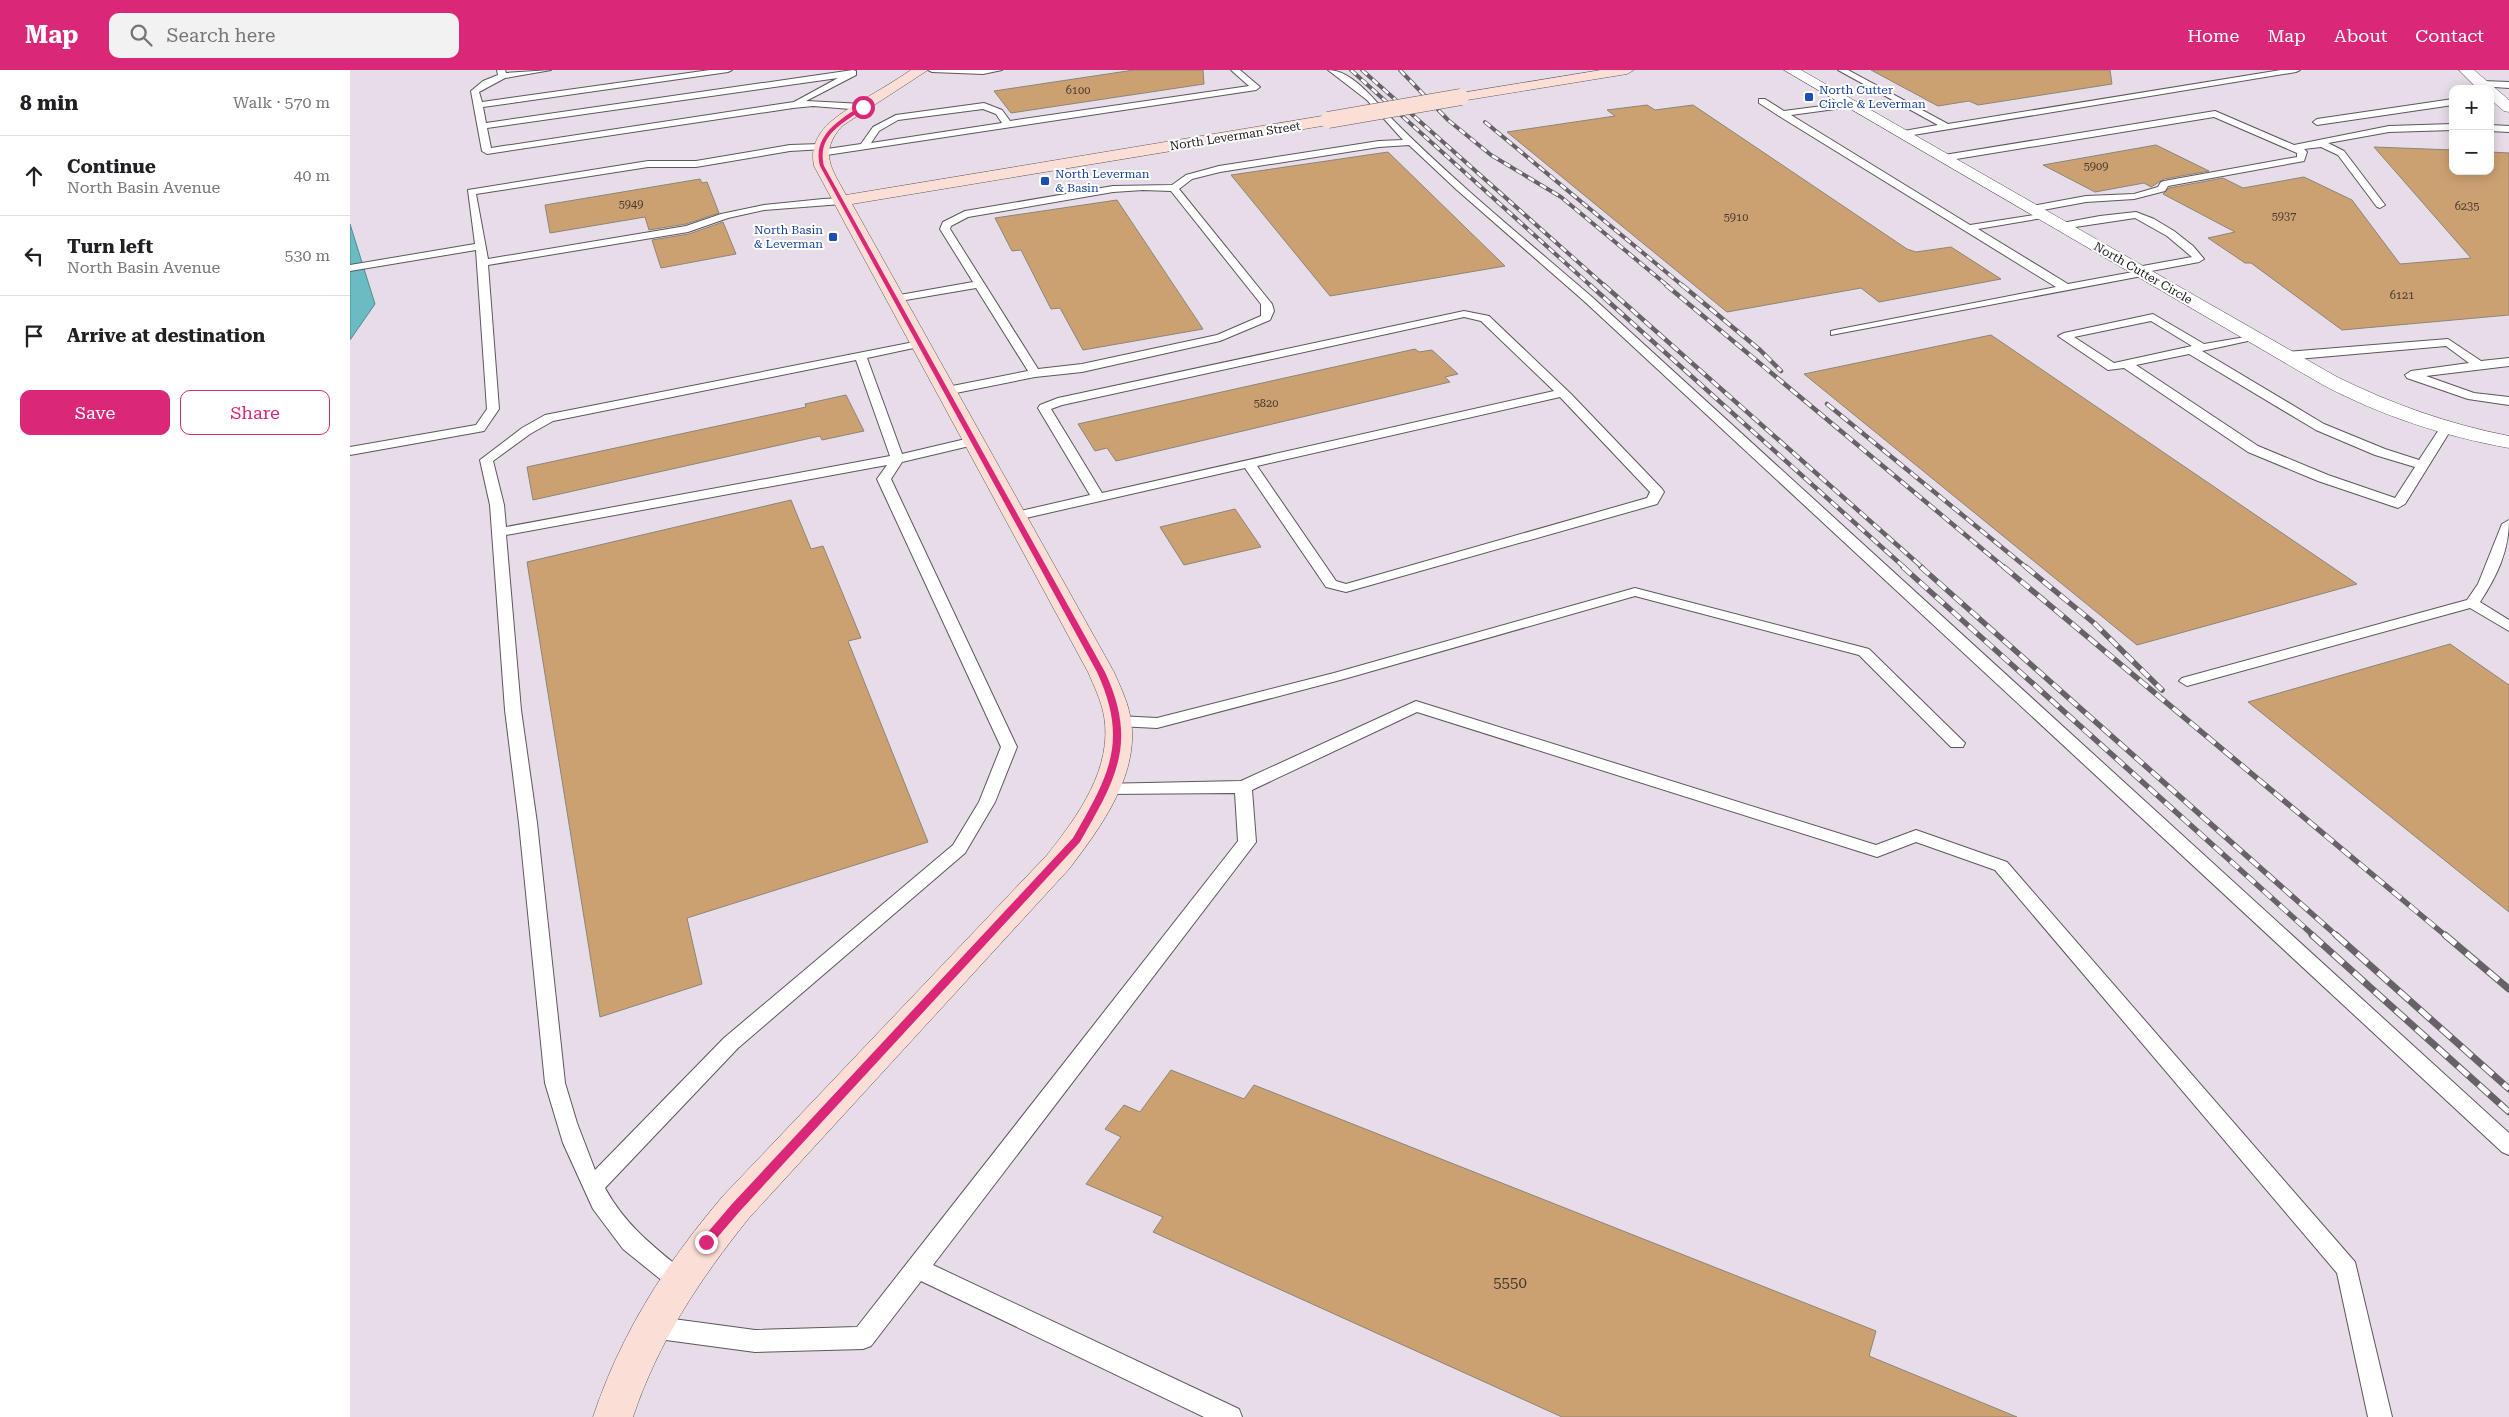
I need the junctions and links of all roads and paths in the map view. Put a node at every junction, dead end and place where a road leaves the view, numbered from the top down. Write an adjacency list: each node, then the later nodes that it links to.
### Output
1 (547, 70): 14 (lane)
2 (728, 70): 21 (lane)
3 (921, 70): 23 (main road)
4 (932, 70): 5 (lane)
5 (998, 70)
6 (1235, 70): 26 (lane)
7 (1332, 70): 33 (lane)
8 (1627, 70): 40 (main road, North Leverman Street, bridge)
9 (1791, 70): 20 (street, North Cutter Circle)
10 (1842, 70): 28 (lane)
11 (2296, 70): 28 (lane)
12 (2466, 70): 15 (street)
13 (855, 71): 22 (lane); 27 (lane)
14 (502, 73): 21 (lane)
15 (2484, 85)
16 (2509, 85): 17 (lane)
17 (2494, 87)
18 (1762, 101): 24 (lane)
19 (2449, 103): 25 (lane)
20 (1850, 104): 24 (lane); 32 (street, North Cutter Circle)
21 (478, 105): 27 (lane)
22 (793, 105): 23 (lane); 27 (lane)
23 (863, 107): 37 (main road)
24 (1782, 114): 44 (lane)
25 (2317, 122)
26 (1007, 124): 35 (lane); 35 (lane)
27 (483, 126)
28 (1946, 126): 32 (lane)
29 (2449, 127): 34 (lane)
30 (2494, 128): 31 (lane)
31 (2509, 129)
32 (1901, 134): 38 (street, North Cutter Circle)
33 (1412, 142): 39 (lane); 83 (lane)
34 (2322, 144): 36 (lane); 41 (lane)
35 (864, 146): 37 (lane)
36 (2294, 148): 38 (lane); 42 (lane)
37 (820, 150): 40 (main road); 45 (lane)
38 (1944, 158): 42 (street, North Cutter Circle)
39 (1174, 188): 49 (lane); 61 (lane)
40 (842, 201): 46 (lane); 51 (main road)
41 (2380, 206)
42 (2037, 212): 43 (street, North Cutter Circle); 44 (lane)
43 (2062, 226): 48 (street, North Cutter Circle); 48 (lane)
44 (1969, 228): 50 (lane)
45 (480, 246): 46 (lane); 47 (lane)
46 (483, 263): 68 (lane)
47 (350, 268)
48 (2140, 271): 50 (lane); 53 (street, North Cutter Circle)
49 (979, 284): 51 (lane); 61 (lane)
50 (2066, 288): 52 (lane)
51 (894, 299): 54 (main road)
52 (1835, 333)
53 (2253, 337): 55 (lane); 57 (street, North Cutter Circle)
54 (919, 344): 56 (lane); 62 (main road)
55 (2197, 349): 59 (lane); 59 (lane); 71 (lane)
56 (860, 355): 69 (lane); 75 (lane)
57 (2286, 356): 60 (lane); 65 (street, North Cutter Circle)
58 (2509, 362): 60 (lane)
59 (2126, 364): 71 (lane)
60 (2479, 365): 64 (lane)
61 (1035, 373): 62 (lane)
62 (946, 391): 66 (main road)
63 (1560, 393): 70 (lane); 70 (lane); 72 (lane)
64 (2509, 402)
65 (2446, 428): 67 (street, North Cutter Circle); 71 (lane)
66 (974, 441): 69 (lane); 73 (main road)
67 (2509, 442)
68 (350, 451)
69 (897, 458): 75 (lane); 84 (lane)
70 (1249, 464): 72 (lane)
71 (2423, 465)
72 (1098, 498): 73 (lane)
73 (1017, 516): 79 (main road)
74 (2509, 524): 76 (lane)
75 (499, 532): 84 (lane)
76 (2472, 603): 77 (lane); 78 (lane)
77 (2509, 627)
78 (2187, 681)
79 (1118, 721): 80 (lane); 82 (main road)
80 (1957, 744)
81 (1243, 787): 82 (lane); 85 (lane); 90 (lane)
82 (1105, 788): 86 (main road)
83 (2509, 1146)
84 (592, 1186): 86 (lane)
85 (917, 1268): 87 (lane); 89 (lane)
86 (678, 1280): 87 (main road)
87 (651, 1326): 88 (main road)
88 (613, 1417)
89 (1230, 1417)
90 (2380, 1417)

